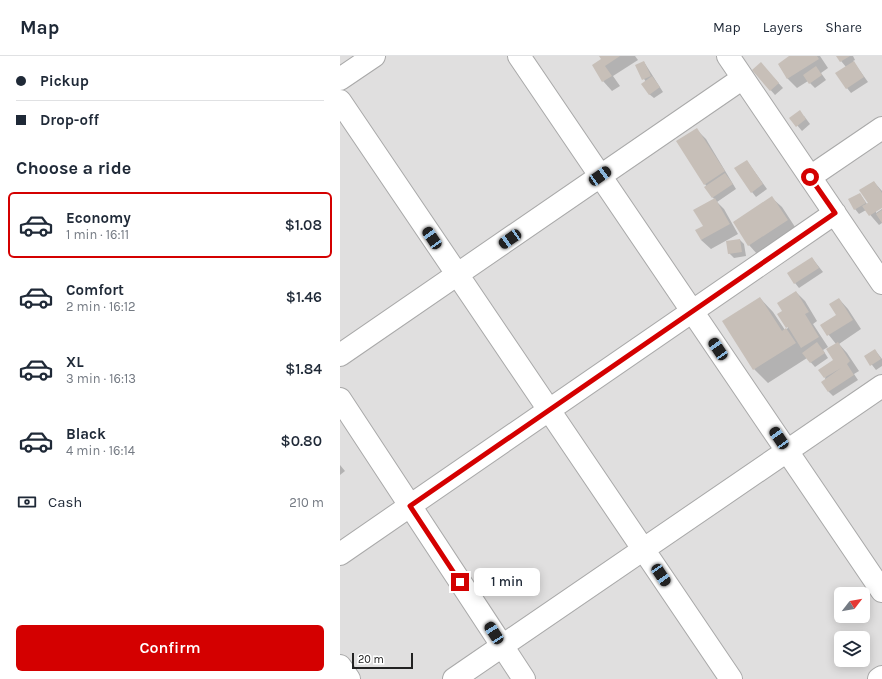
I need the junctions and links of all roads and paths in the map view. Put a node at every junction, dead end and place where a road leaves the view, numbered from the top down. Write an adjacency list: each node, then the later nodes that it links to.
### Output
1 (374, 56): 4 (street)
2 (519, 56): 8 (street)
3 (728, 56): 5 (street)
4 (340, 78)
5 (743, 78): 8 (street); 9 (street)
6 (340, 101): 11 (street)
7 (882, 128): 9 (street)
8 (600, 176): 11 (street); 13 (street)
9 (810, 177): 10 (street)
10 (835, 213): 12 (street); 13 (street)
11 (458, 275): 14 (street); 17 (street)
12 (882, 283)
13 (692, 310): 17 (street); 18 (street)
14 (340, 356)
15 (882, 386): 18 (street)
16 (340, 399): 19 (street)
17 (549, 410): 19 (street); 20 (street)
18 (787, 451): 20 (street); 22 (street)
19 (410, 506): 21 (street); 23 (street)
20 (643, 549): 23 (street); 29 (street)
21 (340, 554)
22 (882, 591)
23 (502, 646): 27 (street); 28 (street)
24 (340, 666): 26 (street)
25 (882, 677): 30 (street)
26 (349, 679)
27 (454, 679)
28 (524, 679)
29 (731, 679)
30 (879, 679)

